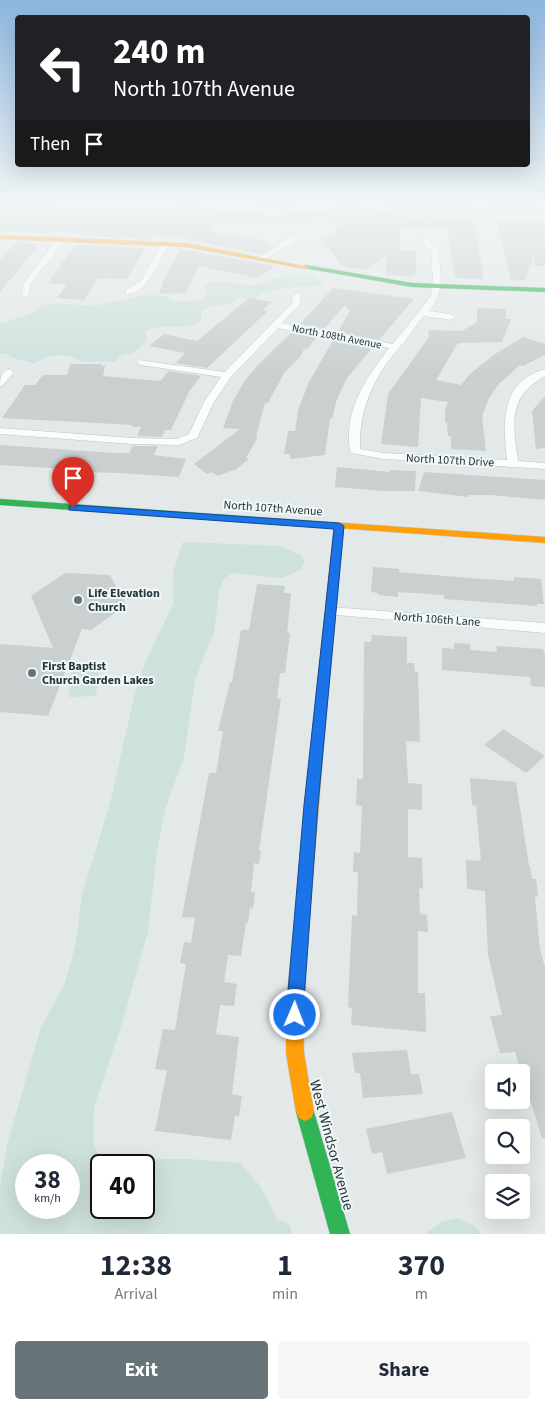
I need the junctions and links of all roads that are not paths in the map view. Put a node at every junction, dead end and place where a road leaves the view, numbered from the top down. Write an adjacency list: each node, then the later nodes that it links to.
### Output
1 (44, 262): 8 (street)
2 (156, 262): 7 (street)
3 (270, 262): 5 (street)
4 (435, 262): 5 (street)
5 (436, 286): 6 (street); 10 (street)
6 (545, 290)
7 (129, 292)
8 (25, 295)
9 (297, 295): 12 (street)
10 (422, 313): 11 (street); 13 (street)
11 (451, 317)
12 (278, 325): 13 (street, North 108th Avenue); 17 (street)
13 (396, 347): 20 (street, North 107th Drive)
14 (141, 362): 17 (street)
15 (8, 372): 18 (street)
16 (545, 372): 20 (street)
17 (227, 375): 19 (street)
18 (0, 383)
19 (0, 430)
20 (513, 464): 21 (street, North 107th Drive)
21 (545, 466)
22 (0, 502): 23 (street, North 107th Avenue)
23 (339, 526): 24 (street, North 107th Avenue); 25 (street, West Windsor Avenue)
24 (545, 540)
25 (330, 611): 26 (street, North 106th Lane); 27 (street, West Windsor Avenue)
26 (545, 628)
27 (340, 1234)

